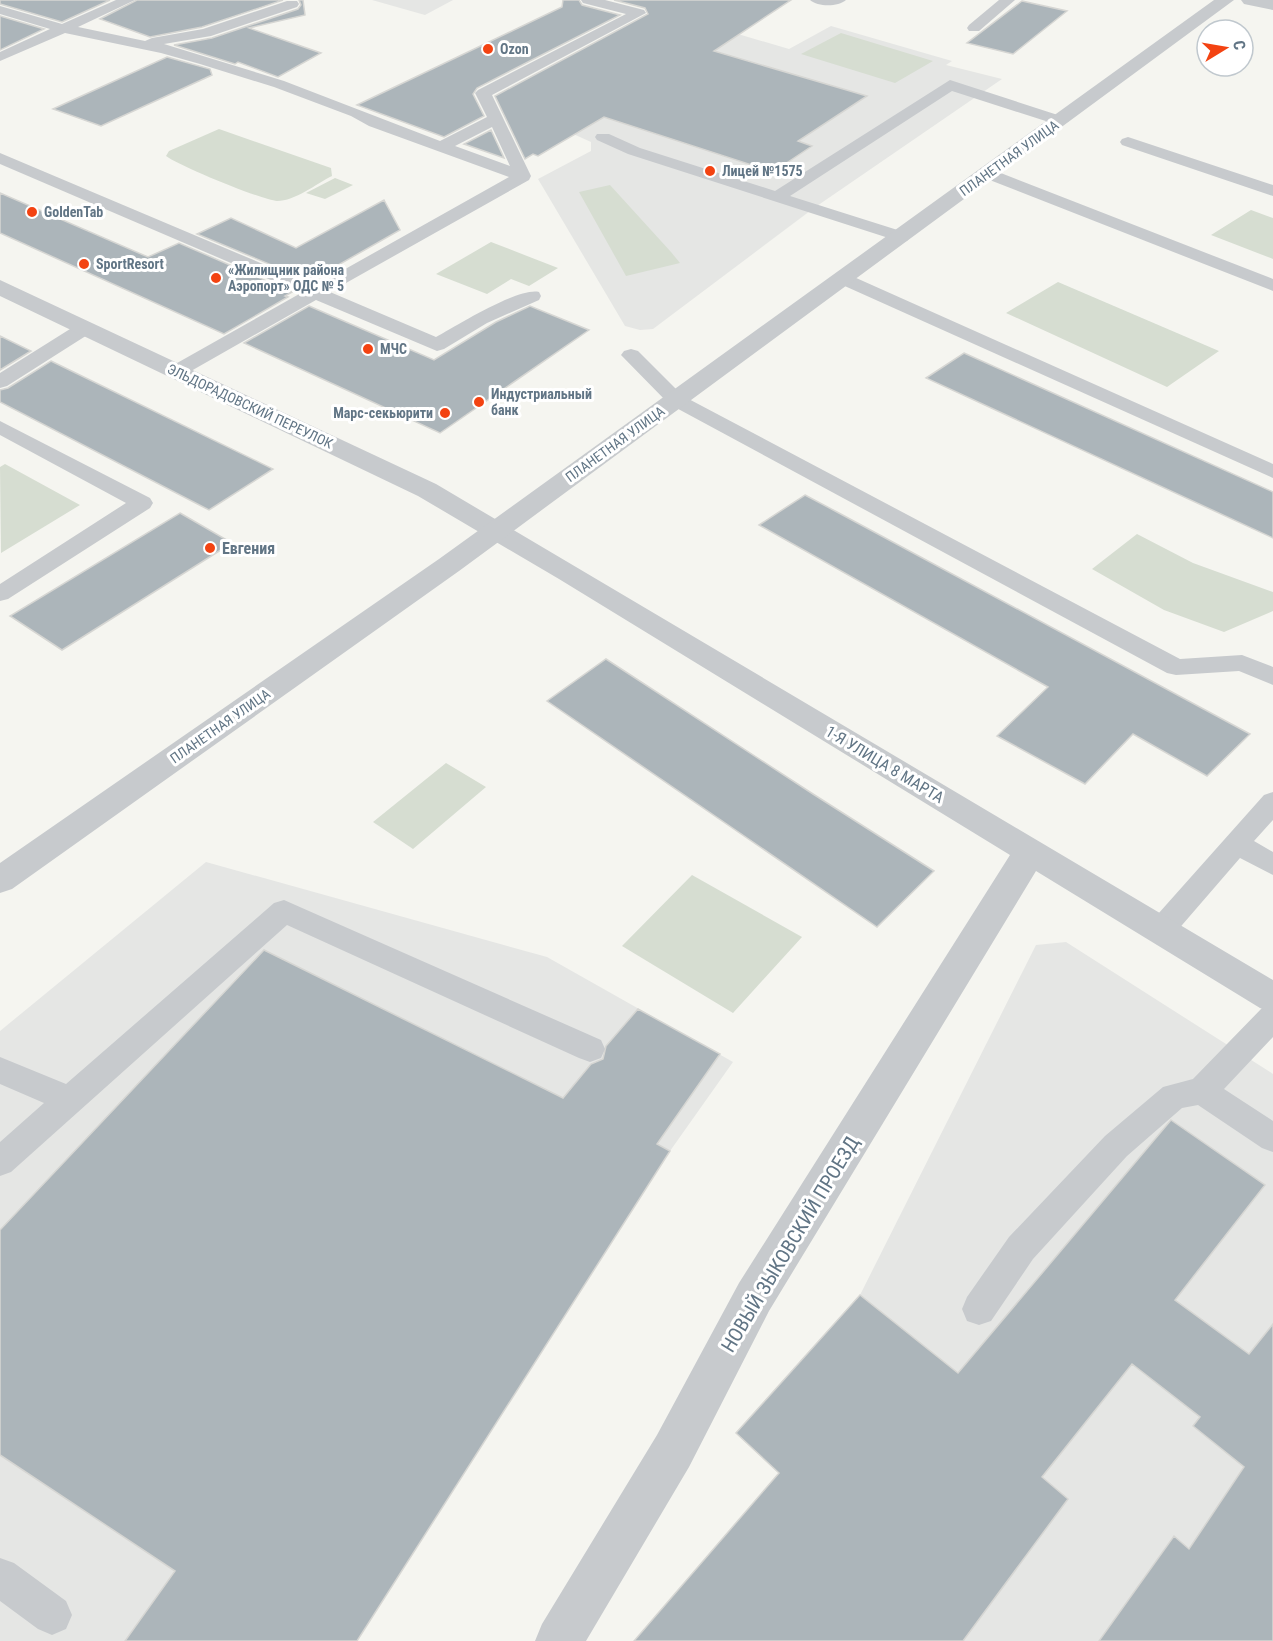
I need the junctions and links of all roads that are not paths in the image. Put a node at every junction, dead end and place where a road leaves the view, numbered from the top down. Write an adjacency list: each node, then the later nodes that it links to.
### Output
1 (128, 0): 12 (lane)
2 (588, 0): 15 (lane)
3 (817, 0): 4 (lane)
4 (839, 0)
5 (1008, 0): 11 (lane)
6 (1226, 0): 16 (street, ПЛАНЕТНАЯ УЛИЦА)
7 (1250, 0): 9 (street)
8 (292, 4): 13 (lane)
9 (1273, 5)
10 (0, 10): 12 (lane)
11 (974, 28)
12 (64, 30): 13 (lane); 14 (lane)
13 (139, 44): 19 (lane)
14 (0, 57)
15 (496, 119): 19 (lane); 23 (lane)
16 (1061, 121): 22 (street, ПЛАНЕТНАЯ УЛИЦА); 26 (lane)
17 (603, 137): 26 (lane)
18 (1128, 142): 24 (lane)
19 (442, 146): 23 (lane)
20 (0, 158): 31 (lane)
21 (1273, 172): 24 (lane)
22 (988, 173): 27 (street, ПЛАНЕТНАЯ УЛИЦА); 29 (lane)
23 (523, 176): 31 (lane)
24 (1253, 184): 25 (lane)
25 (1273, 191)
26 (777, 197): 27 (lane)
27 (901, 237): 28 (street, ПЛАНЕТНАЯ УЛИЦА)
28 (844, 279): 37 (street, ПЛАНЕТНАЯ УЛИЦА); 39 (lane)
29 (1273, 285)
30 (0, 287): 33 (street, ЭЛЬДОРАДОВСКИЙ ПЕРЕУЛОК)
31 (316, 293): 32 (lane); 35 (lane)
32 (532, 296)
33 (85, 328): 35 (street, ЭЛЬДОРАДОВСКИЙ ПЕРЕУЛОК); 36 (lane)
34 (631, 355): 37 (lane)
35 (177, 371): 40 (street, ЭЛЬДОРАДОВСКИЙ ПЕРЕУЛОК)
36 (0, 382)
37 (675, 400): 40 (street, ПЛАНЕТНАЯ УЛИЦА); 42 (lane)
38 (1, 429): 41 (lane)
39 (1273, 472)
40 (496, 531): 45 (street, 1-Я УЛИЦА 8 МАРТА); 47 (street, ПЛАНЕТНАЯ УЛИЦА)
41 (0, 594)
42 (1273, 677)
43 (1273, 802): 44 (lane)
44 (1236, 844): 46 (lane); 48 (lane)
45 (1030, 852): 48 (street, 1-Я УЛИЦА 8 МАРТА); 60 (street, НОВЫЙ ЗЫКОВСКИЙ ПРОЕЗД)
46 (1273, 865)
47 (0, 880)
48 (1161, 931): 49 (street, 1-Я УЛИЦА 8 МАРТА)
49 (1273, 998)
50 (1273, 1017): 53 (lane)
51 (590, 1049): 54 (lane)
52 (0, 1070): 54 (lane)
53 (1202, 1091): 55 (lane); 57 (lane)
54 (70, 1100): 56 (lane)
55 (1273, 1138)
56 (0, 1162)
57 (979, 1309)
58 (0, 1577): 59 (lane)
59 (52, 1615)
60 (560, 1641)

